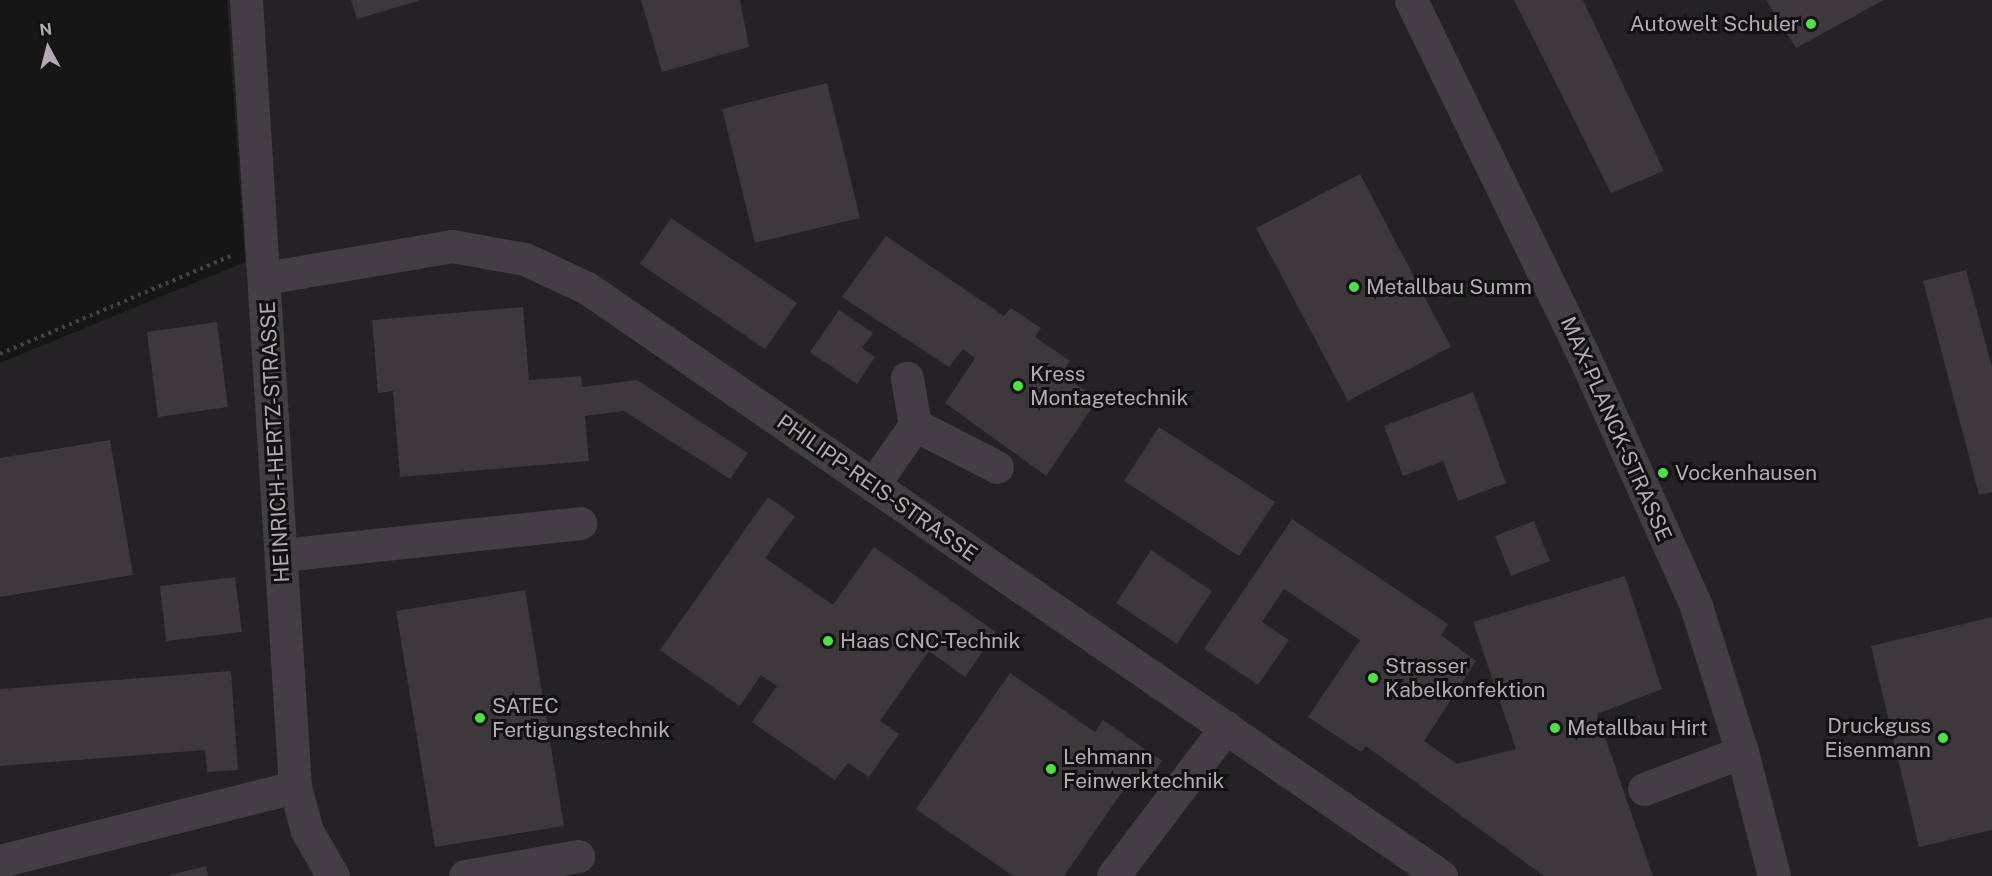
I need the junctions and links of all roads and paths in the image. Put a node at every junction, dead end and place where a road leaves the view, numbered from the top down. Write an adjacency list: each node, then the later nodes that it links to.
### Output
1 (246, 0): 3 (street, HEINRICH-HERTZ-STRASSE)
2 (1411, 0): 13 (street, MAX-PLANCK-STRASSE)
3 (264, 242): 4 (street, HEINRICH-HERTZ-STRASSE); 5 (path)
4 (265, 278): 9 (street, PHILIPP-REIS-STRASSE); 11 (street, HEINRICH-HERTZ-STRASSE)
5 (0, 354)
6 (907, 378): 7 (street)
7 (915, 425): 8 (street); 9 (street)
8 (997, 467)
9 (873, 485): 12 (street, PHILIPP-REIS-STRASSE)
10 (580, 523): 11 (street)
11 (282, 555): 14 (street, HEINRICH-HERTZ-STRASSE)
12 (1226, 728): 20 (street); 21 (street, PHILIPP-REIS-STRASSE)
13 (1742, 752): 15 (street); 22 (street, MAX-PLANCK-STRASSE)
14 (295, 787): 17 (street); 18 (street, HEINRICH-HERTZ-STRASSE)
15 (1644, 789)
16 (578, 856): 19 (street)
17 (0, 861)
18 (333, 876)
19 (465, 876)
20 (1113, 876)
21 (1441, 876)
22 (1774, 876)

